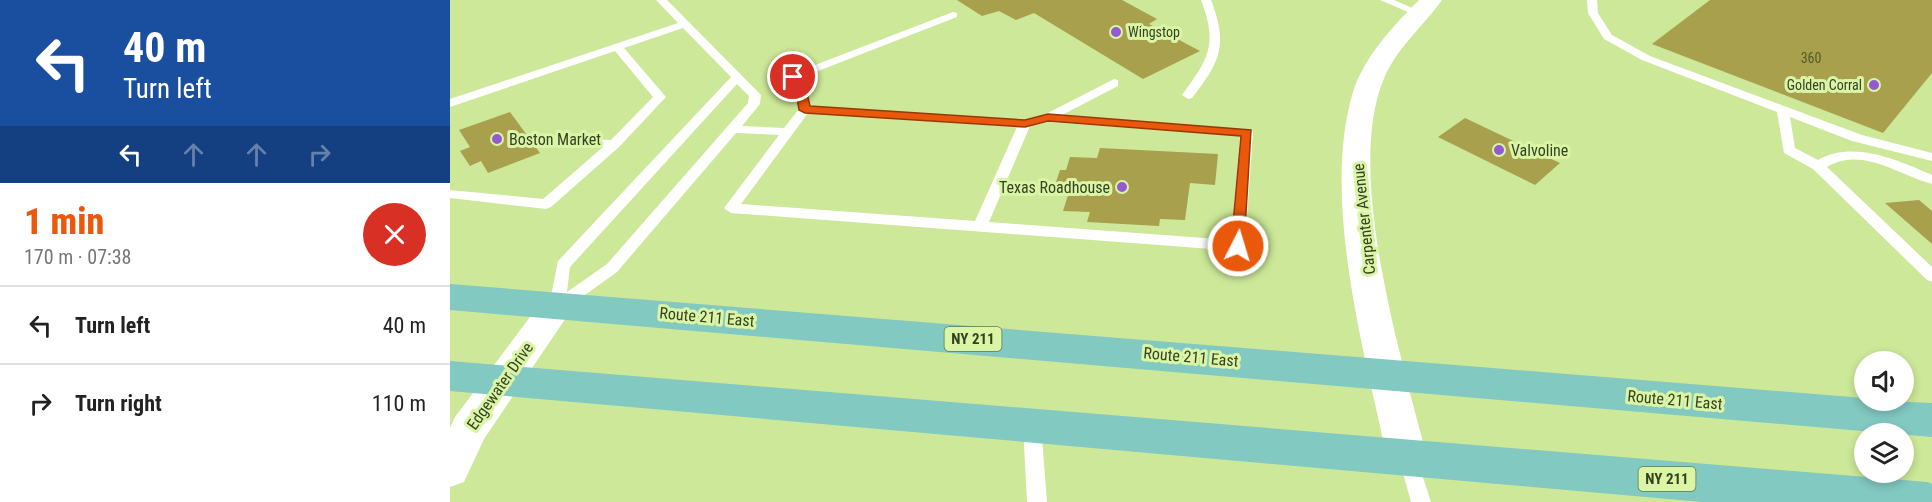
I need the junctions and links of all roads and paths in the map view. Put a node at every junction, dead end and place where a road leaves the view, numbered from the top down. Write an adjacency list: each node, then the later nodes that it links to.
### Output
1 (661, 0): 7 (lane)
2 (1206, 0): 11 (lane)
3 (1384, 0): 5 (lane)
4 (1592, 0): 14 (lane)
5 (1425, 6): 29 (street, Carpenter Avenue)
6 (953, 15): 13 (lane)
7 (685, 24): 8 (lane); 9 (lane)
8 (617, 47): 12 (lane); 20 (lane)
9 (738, 76): 17 (lane); 28 (lane)
10 (1113, 83): 15 (lane)
11 (1188, 95)
12 (450, 103)
13 (805, 110): 16 (lane); 18 (lane)
14 (1783, 110): 21 (lane); 22 (lane)
15 (1048, 118): 16 (lane); 25 (lane)
16 (1025, 124): 25 (lane)
17 (735, 129): 18 (lane); 28 (lane)
18 (788, 132): 25 (lane)
19 (569, 141): 20 (lane)
20 (614, 144): 24 (lane)
21 (1932, 156)
22 (1818, 166): 23 (lane); 26 (lane)
23 (1932, 180)
24 (450, 194)
25 (980, 226)
26 (1932, 276)
27 (450, 297): 28 (main road, Route 211 East / NY 211)
28 (557, 306): 29 (main road, Route 211 East / NY 211); 31 (street, Edgewater Drive)
29 (1388, 374): 32 (main road, Route 211 East / NY 211); 34 (street, Carpenter Avenue)
30 (450, 376): 31 (main road, NY 211)
31 (504, 379): 33 (main road, NY 211); 35 (street, Edgewater Drive)
32 (1932, 420)
33 (1032, 425): 34 (main road, NY 211); 37 (lane)
34 (1407, 457): 36 (main road, NY 211); 38 (lane)
35 (450, 469)
36 (1681, 491): 39 (main road, NY 211)
37 (1037, 502)
38 (1421, 502)
39 (1927, 502)

